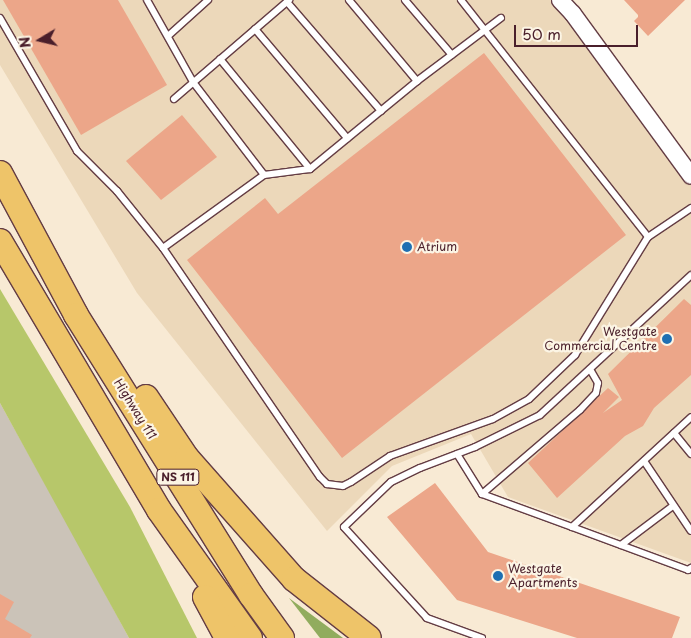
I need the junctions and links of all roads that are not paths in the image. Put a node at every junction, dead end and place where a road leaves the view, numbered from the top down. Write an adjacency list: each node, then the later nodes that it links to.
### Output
1 (147, 0): 12 (lane)
2 (208, 0): 12 (lane)
3 (349, 0): 15 (lane)
4 (405, 0): 13 (lane)
5 (461, 0): 11 (lane)
6 (560, 0): 23 (street)
7 (288, 1): 10 (lane); 18 (lane)
8 (0, 18): 27 (lane)
9 (501, 18): 11 (lane)
10 (255, 29): 14 (lane); 19 (lane)
11 (485, 29): 13 (lane); 25 (lane)
12 (168, 36): 16 (lane)
13 (452, 55): 15 (lane)
14 (220, 59): 16 (lane); 20 (lane)
15 (417, 81): 18 (lane)
16 (193, 82): 17 (lane); 22 (lane)
17 (174, 99)
18 (381, 111): 19 (lane)
19 (347, 138): 20 (lane)
20 (310, 169): 22 (lane)
21 (0, 173): 29 (highway, Highway 111 / NS 111)
22 (264, 175): 27 (lane)
23 (691, 176)
24 (691, 208): 25 (lane)
25 (648, 237): 27 (lane)
26 (0, 240): 38 (highway, NS 111)
27 (162, 248)
28 (691, 275): 30 (lane)
29 (76, 315): 45 (highway, Highway 111 / NS 111); 46 (highway)
30 (590, 369): 33 (lane); 36 (lane)
31 (691, 417): 32 (lane)
32 (674, 433): 34 (lane); 35 (lane)
33 (457, 454): 36 (lane); 47 (lane)
34 (691, 454)
35 (644, 461): 37 (lane); 39 (lane)
36 (482, 494): 39 (lane)
37 (673, 506): 40 (lane); 41 (lane)
38 (159, 510): 43 (highway); 44 (highway, NS 111)
39 (572, 527): 41 (lane)
40 (691, 532)
41 (621, 545): 42 (lane)
42 (691, 568)
43 (227, 638)
44 (250, 638)
45 (282, 638)
46 (369, 638)
47 (482, 638)

